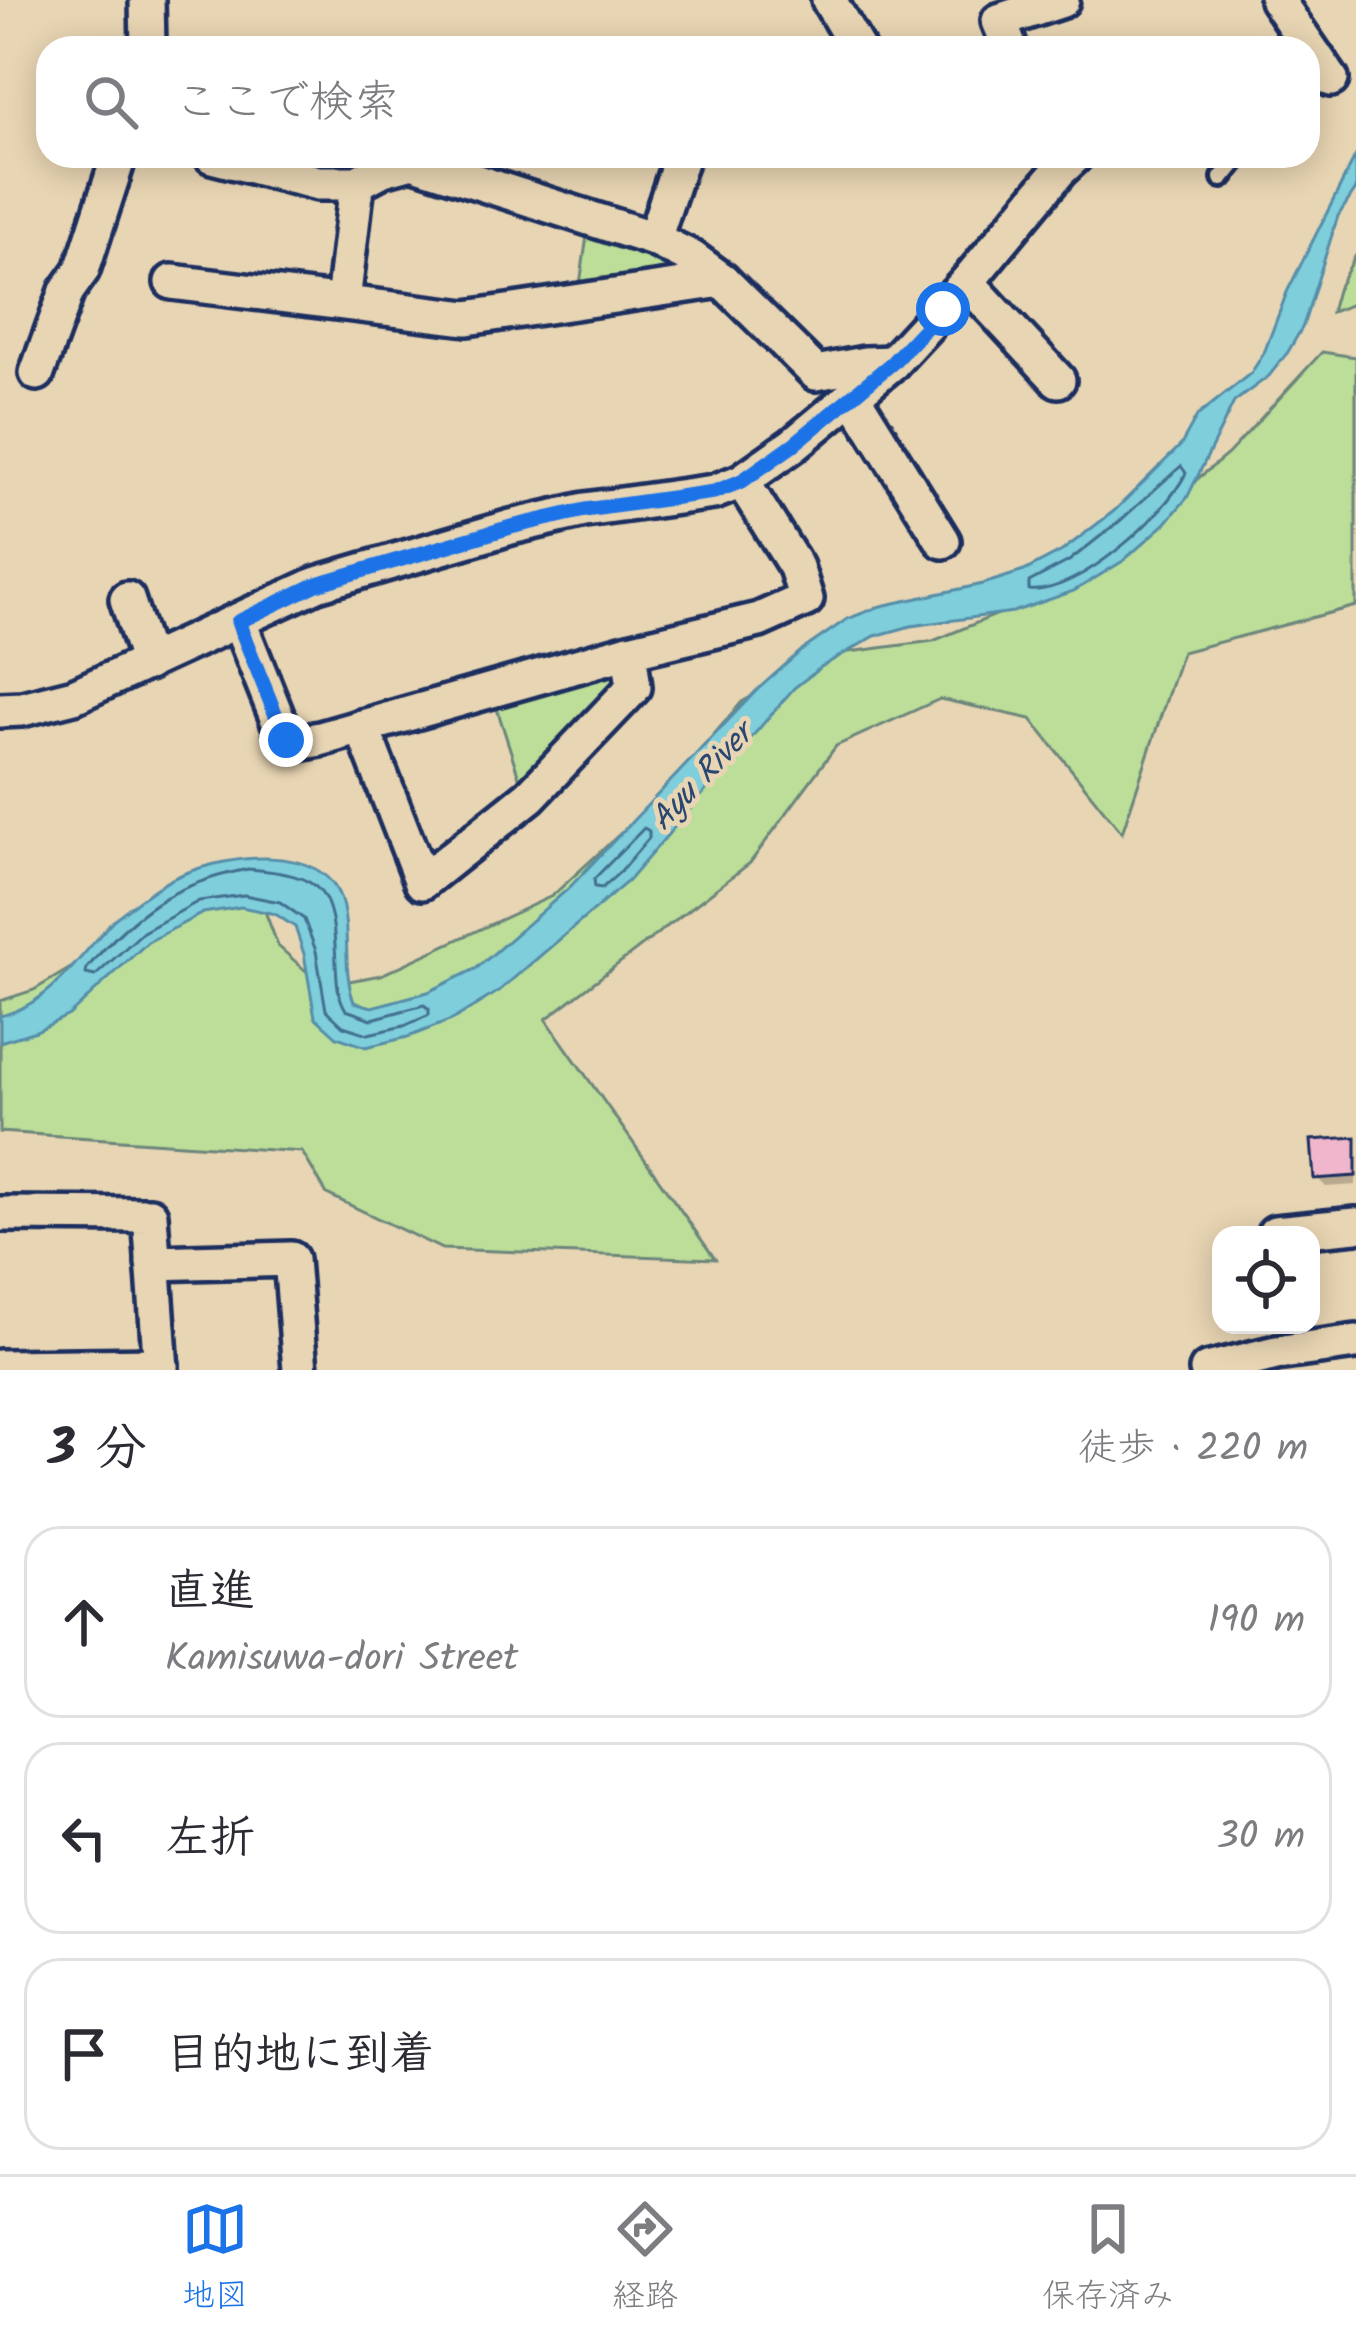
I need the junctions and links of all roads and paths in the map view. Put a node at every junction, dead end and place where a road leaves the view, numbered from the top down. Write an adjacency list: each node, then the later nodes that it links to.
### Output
1 (147, 0): 5 (street)
2 (829, 0): 6 (street)
3 (1062, 0): 7 (street)
4 (1277, 0): 8 (street)
5 (148, 36)
6 (850, 36)
7 (1005, 36)
8 (1302, 36)
9 (115, 168): 24 (street)
10 (259, 168): 17 (street)
11 (386, 168): 17 (street)
12 (678, 168): 18 (street)
13 (1062, 168): 21 (street)
14 (1230, 168): 16 (lane)
15 (493, 171): 18 (street)
16 (1222, 178)
17 (357, 183): 22 (street)
18 (654, 239): 19 (street)
19 (722, 280): 22 (street); 23 (street)
20 (172, 282): 22 (street)
21 (967, 282): 23 (street); 25 (street)
22 (343, 302)
23 (892, 363): 26 (street)
24 (37, 373)
25 (1058, 380)
26 (853, 396): 27 (street); 28 (street)
27 (742, 481): 30 (street); 31 (street)
28 (943, 541)
29 (128, 598): 32 (street)
30 (238, 622): 32 (street); 34 (street)
31 (628, 651): 34 (street); 34 (street)
32 (148, 663): 33 (street)
33 (0, 710)
34 (362, 728)
35 (0, 1214): 38 (street)
36 (1356, 1225): 37 (street)
37 (1320, 1229)
38 (154, 1263): 42 (street); 43 (street)
39 (1356, 1342): 40 (street)
40 (1296, 1360): 44 (street)
41 (0, 1366): 42 (street)
42 (161, 1368)
43 (300, 1370)
44 (1207, 1370)

